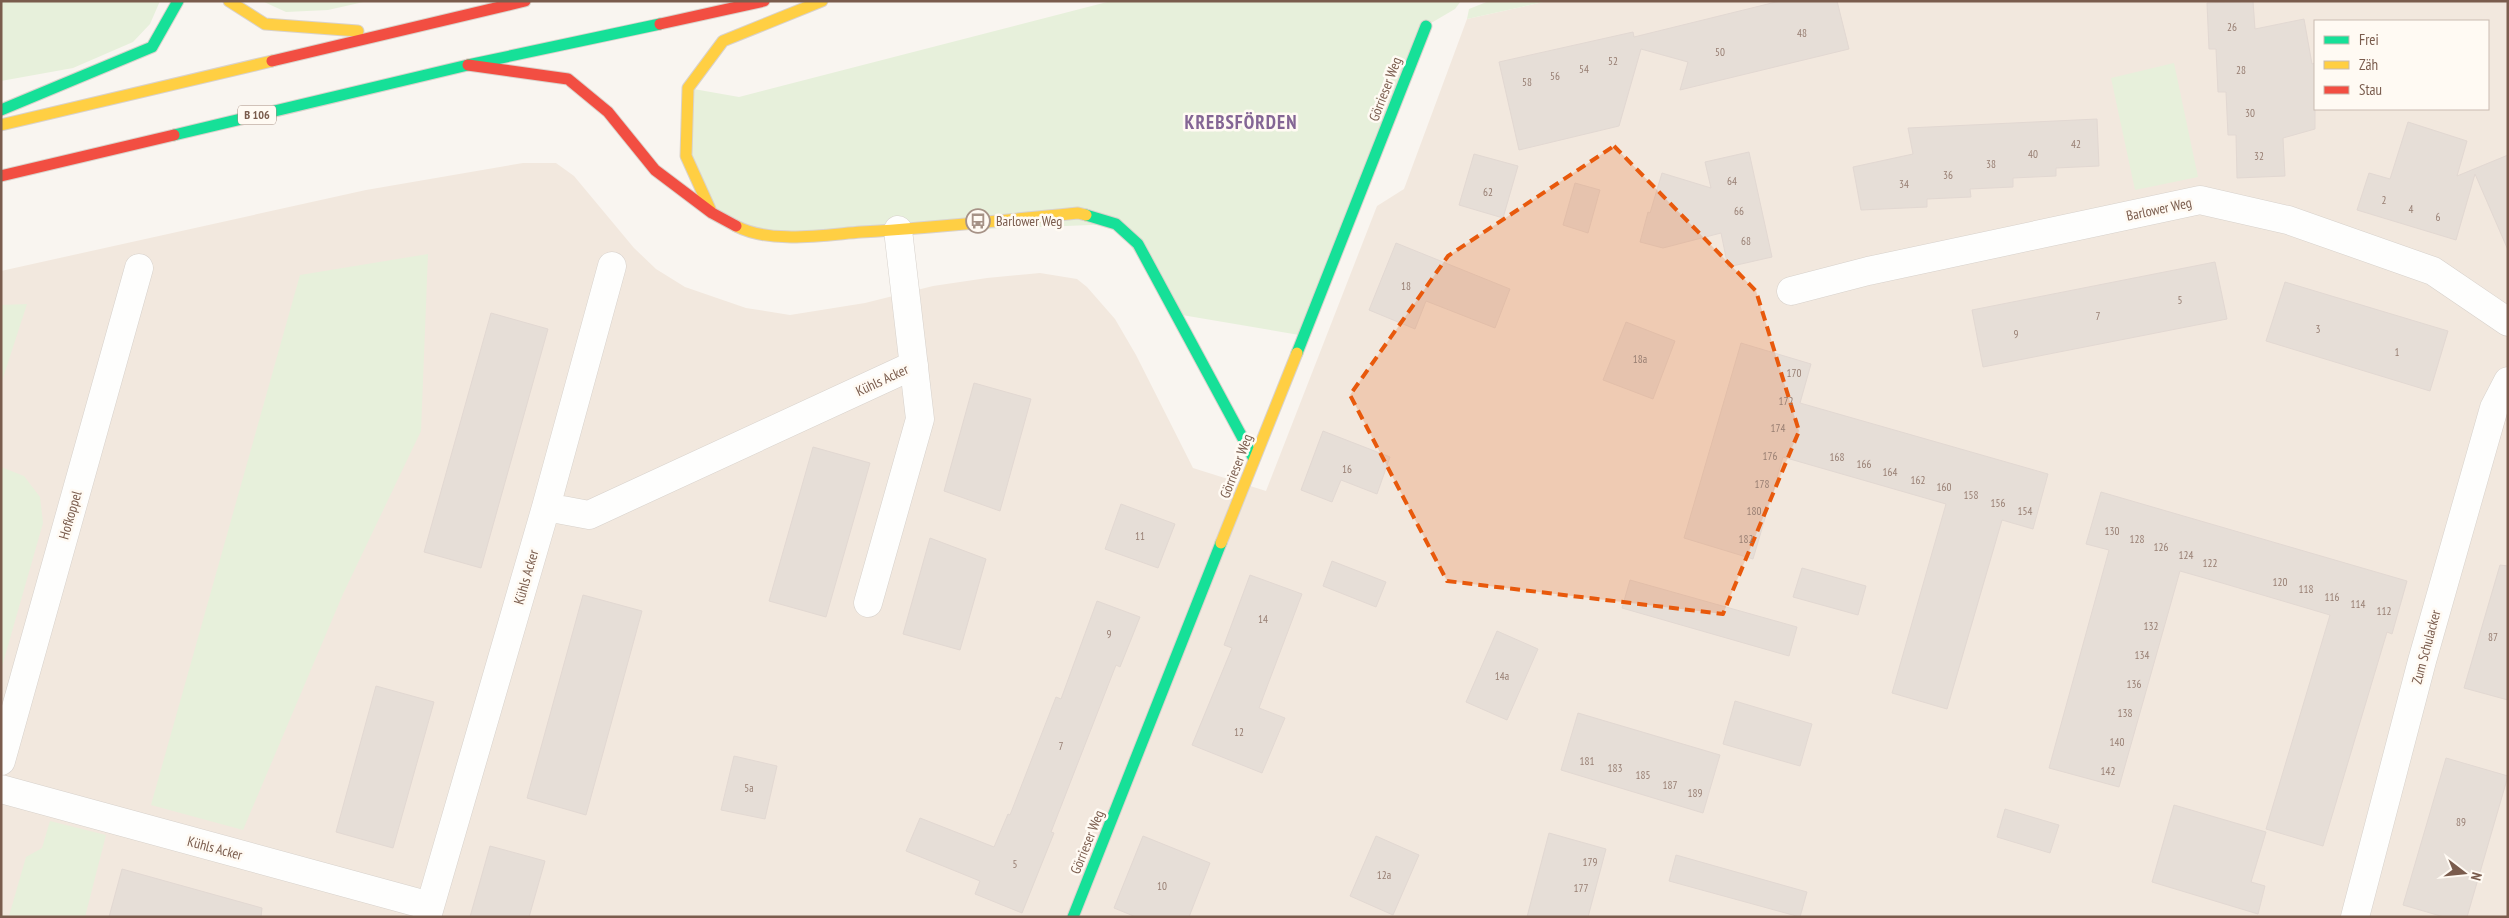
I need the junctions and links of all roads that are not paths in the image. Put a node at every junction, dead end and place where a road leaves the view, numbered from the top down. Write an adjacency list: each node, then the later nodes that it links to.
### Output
1 (178, 1): 9 (main road)
2 (229, 1): 7 (main road)
3 (524, 1): 7 (main road)
4 (764, 1): 8 (main road, B 106)
5 (822, 1): 12 (main road)
6 (1426, 26): 20 (main road, Görrieser Weg)
7 (385, 33): 10 (main road)
8 (468, 65): 11 (main road, B 106); 12 (main road)
9 (1, 110)
10 (1, 125)
11 (1, 176)
12 (712, 213): 13 (main road)
13 (898, 230): 18 (street, Kühls Acker); 20 (main road)
14 (612, 266): 21 (street, Kühls Acker)
15 (139, 268): 23 (street, Hofkoppel)
16 (1791, 291): 17 (street, Barlower Weg)
17 (2508, 322)
18 (914, 364): 21 (street, Kühls Acker); 22 (street, Kühls Acker)
19 (2508, 381): 27 (street, Zum Schulacker)
20 (1254, 460): 26 (main road, Görrieser Weg)
21 (546, 507): 25 (street, Kühls Acker)
22 (868, 603)
23 (1, 761)
24 (1, 789): 25 (street, Kühls Acker)
25 (428, 912)
26 (1073, 917)
27 (2355, 917)

